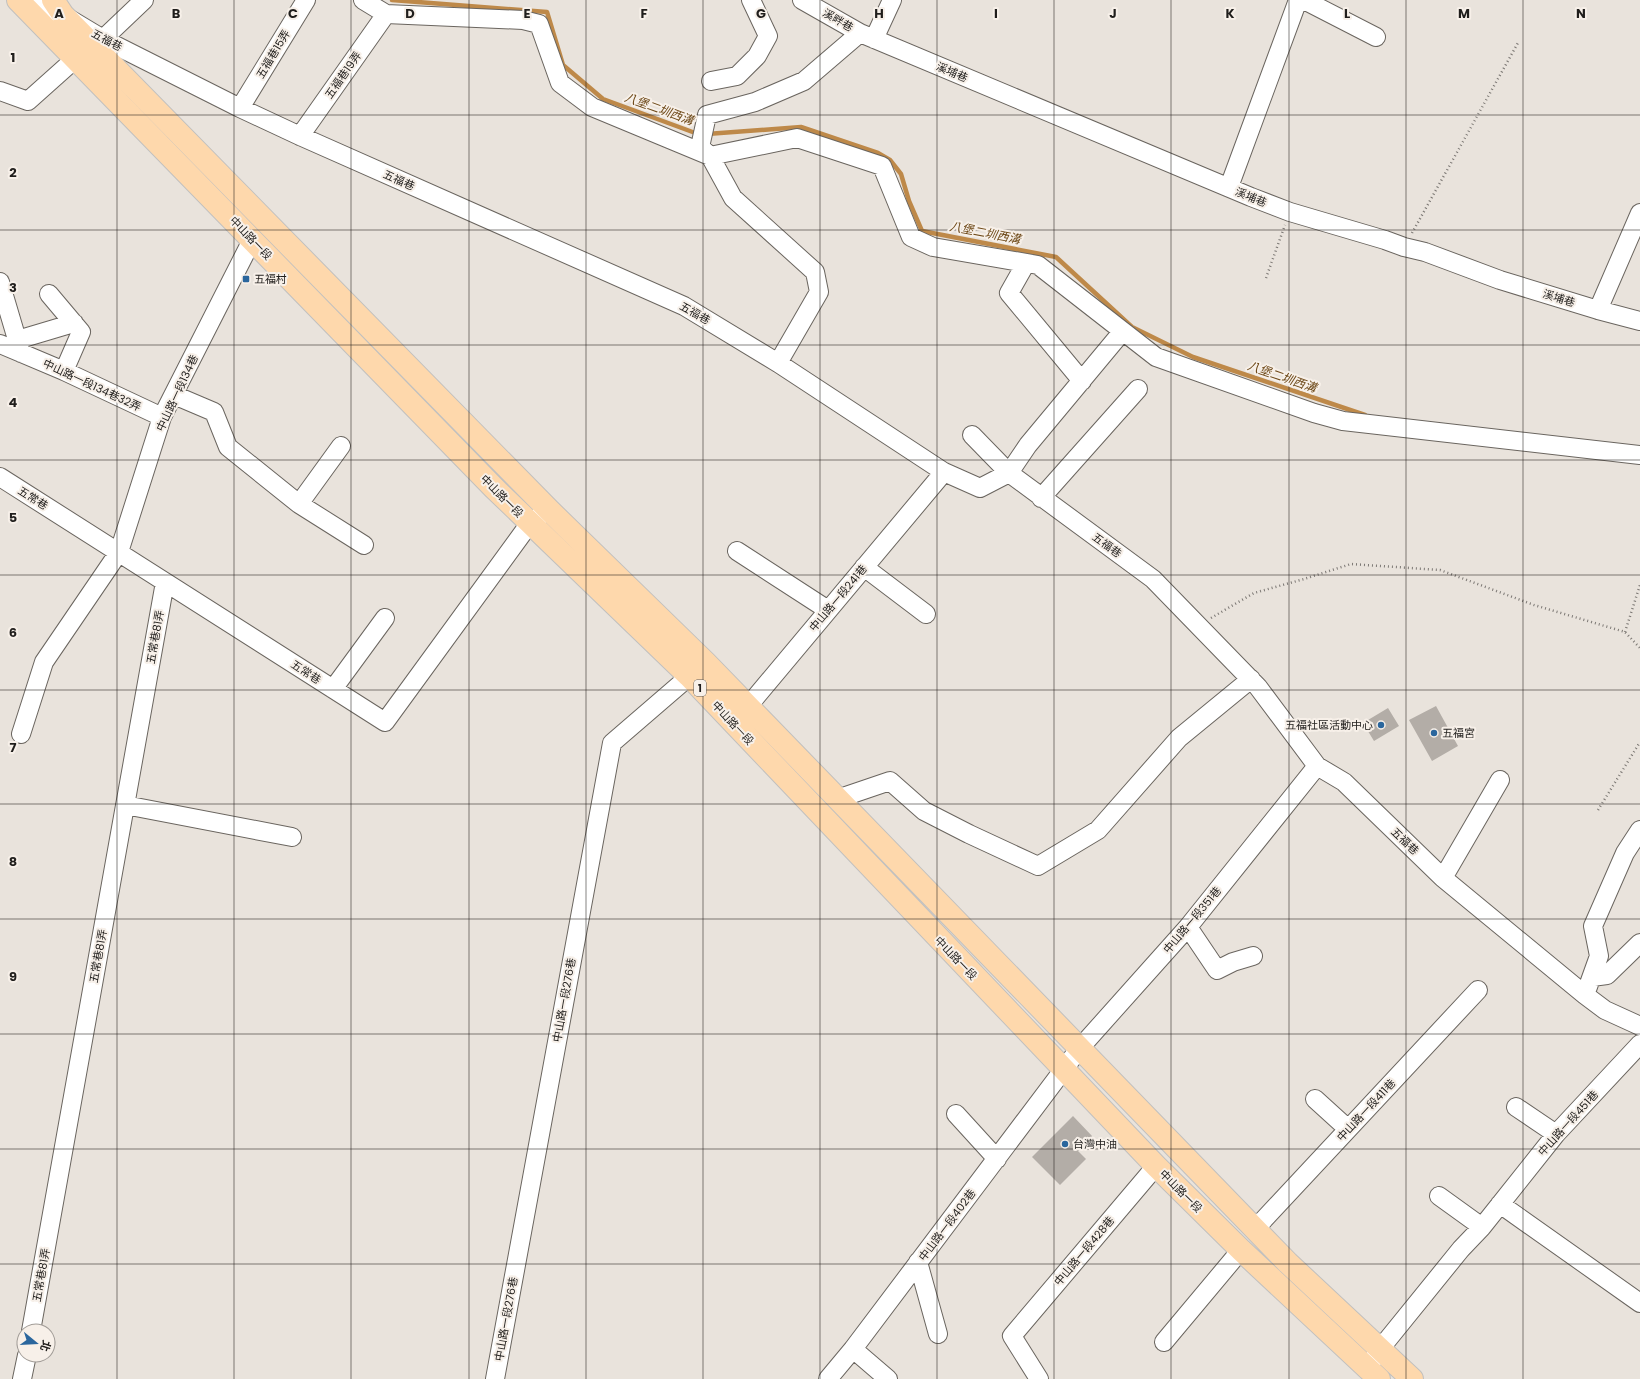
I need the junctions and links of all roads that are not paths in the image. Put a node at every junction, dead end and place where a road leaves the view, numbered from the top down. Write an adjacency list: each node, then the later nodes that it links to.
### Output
1 (18, 0): 10 (street, 五福巷); 15 (main road, 中山路一段 / 1)
2 (144, 0): 14 (street)
3 (306, 0): 18 (street, 五福巷15弄)
4 (363, 0): 11 (street)
5 (751, 0): 16 (street)
6 (802, 0): 12 (street, 溪畔巷)
7 (892, 0): 12 (street)
8 (1298, 0): 21 (street)
9 (1304, 0): 13 (street)
10 (58, 8): 14 (street, 五福巷); 46 (main road, 中山路一段 / 1)
11 (386, 14): 19 (street, 五福巷19弄); 20 (street)
12 (867, 36): 20 (street); 21 (street, 溪埔巷)
13 (1376, 38)
14 (103, 39): 18 (street, 五福巷)
15 (75, 59): 17 (street); 23 (main road, 中山路一段 / 1)
16 (711, 81)
17 (0, 91)
18 (240, 108): 19 (street, 五福巷)
19 (300, 136): 32 (street, 五福巷)
20 (705, 152): 24 (street); 32 (street)
21 (1229, 187): 27 (street, 溪埔巷)
22 (1640, 213): 27 (street)
23 (252, 240): 36 (street, 中山路一段134巷); 47 (main road, 中山路一段 / 1)
24 (1026, 263): 30 (street); 34 (street)
25 (0, 282): 31 (street)
26 (49, 294): 29 (street)
27 (1598, 310): 28 (street, 溪埔巷)
28 (1640, 321)
29 (74, 323): 31 (street); 33 (street)
30 (1122, 332): 34 (street, 五福巷); 40 (street)
31 (12, 345): 33 (street, 中山路一段134巷32弄)
32 (778, 362): 41 (street, 五福巷)
33 (64, 371): 37 (street, 中山路一段134巷32弄)
34 (1082, 381): 42 (street, 五福巷)
35 (1138, 389): 44 (street)
36 (174, 395): 37 (street, 中山路一段134巷); 45 (street)
37 (162, 417): 50 (street, 中山路一段134巷)
38 (972, 436): 42 (street)
39 (341, 446): 45 (street)
40 (1640, 455)
41 (944, 472): 42 (street, 五福巷); 51 (street, 中山路一段241巷)
42 (1009, 473): 44 (street, 五福巷)
43 (0, 477): 50 (street, 五常巷)
44 (1041, 498): 57 (street, 五福巷)
45 (299, 504): 48 (street)
46 (549, 510): 47 (street, 五常巷); 56 (main road, 中山路一段 / 1)
47 (530, 523): 56 (main road, 中山路一段 / 1); 58 (street, 五常巷)
48 (364, 545)
49 (737, 551): 53 (street)
50 (118, 552): 52 (street, 五常巷); 61 (street, 中山路一段134巷)
51 (864, 567): 53 (street, 中山路一段241巷); 54 (street)
52 (165, 582): 58 (street, 五常巷); 65 (street, 五常巷81弄)
53 (828, 610): 59 (street, 中山路一段241巷)
54 (926, 614)
55 (385, 618): 58 (street)
56 (697, 670): 59 (main road, 中山路一段 / 1); 60 (main road, 中山路一段 / 1); 101 (street, 中山路一段276巷)
57 (1250, 679): 62 (street, 五福巷); 64 (street)
58 (333, 689)
59 (748, 706): 60 (street, 中山路一段241巷); 64 (main road, 中山路一段 / 1)
60 (733, 724): 78 (main road, 中山路一段 / 1)
61 (21, 734)
62 (1316, 766): 68 (street, 五福巷); 69 (street, 中山路一段351巷)
63 (1500, 780): 68 (street)
64 (838, 799): 77 (main road, 中山路一段 / 1)
65 (125, 805): 67 (street); 93 (street, 五常巷81弄)
66 (1640, 830): 72 (street)
67 (292, 837)
68 (1443, 878): 74 (street, 五福巷)
69 (1188, 926): 71 (street); 77 (street, 中山路一段351巷)
70 (1640, 943): 72 (street)
71 (1253, 956)
72 (1592, 977): 74 (street)
73 (1478, 990): 82 (street, 中山路一段411巷)
74 (1585, 995): 75 (street, 五福巷)
75 (1640, 1026)
76 (1640, 1044): 83 (street, 中山路一段451巷)
77 (1079, 1049): 78 (street, 中山路一段351巷); 89 (main road, 中山路一段 / 1)
78 (1063, 1070): 84 (street, 中山路一段402巷); 85 (main road, 中山路一段 / 1)
79 (1315, 1099): 82 (street)
80 (1516, 1107): 83 (street)
81 (956, 1114): 84 (street)
82 (1348, 1129): 89 (street, 中山路一段411巷)
83 (1556, 1134): 87 (street, 中山路一段451巷)
84 (997, 1159): 91 (street, 中山路一段402巷)
85 (1156, 1166): 90 (main road, 中山路一段 / 1); 104 (street, 中山路一段428巷)
86 (1439, 1196): 88 (street)
87 (1500, 1204): 88 (street, 中山路一段451巷); 92 (street)
88 (1482, 1228): 97 (street, 中山路一段451巷)
89 (1255, 1229): 97 (main road, 中山路一段 / 1)
90 (1241, 1250): 95 (street); 99 (main road, 中山路一段 / 1)
91 (918, 1262): 94 (street); 96 (street, 中山路一段402巷)
92 (1640, 1303)
93 (32, 1323)
94 (938, 1334)
95 (1164, 1342)
96 (853, 1349): 102 (street, 中山路一段402巷); 103 (street)
97 (1380, 1349): 99 (street, 中山路一段451巷); 105 (main road, 中山路一段 / 1)
98 (25, 1363): 100 (street)
99 (1373, 1374)
100 (22, 1379)
101 (495, 1379)
102 (828, 1379)
103 (888, 1379)
104 (1039, 1379)
105 (1412, 1379)

